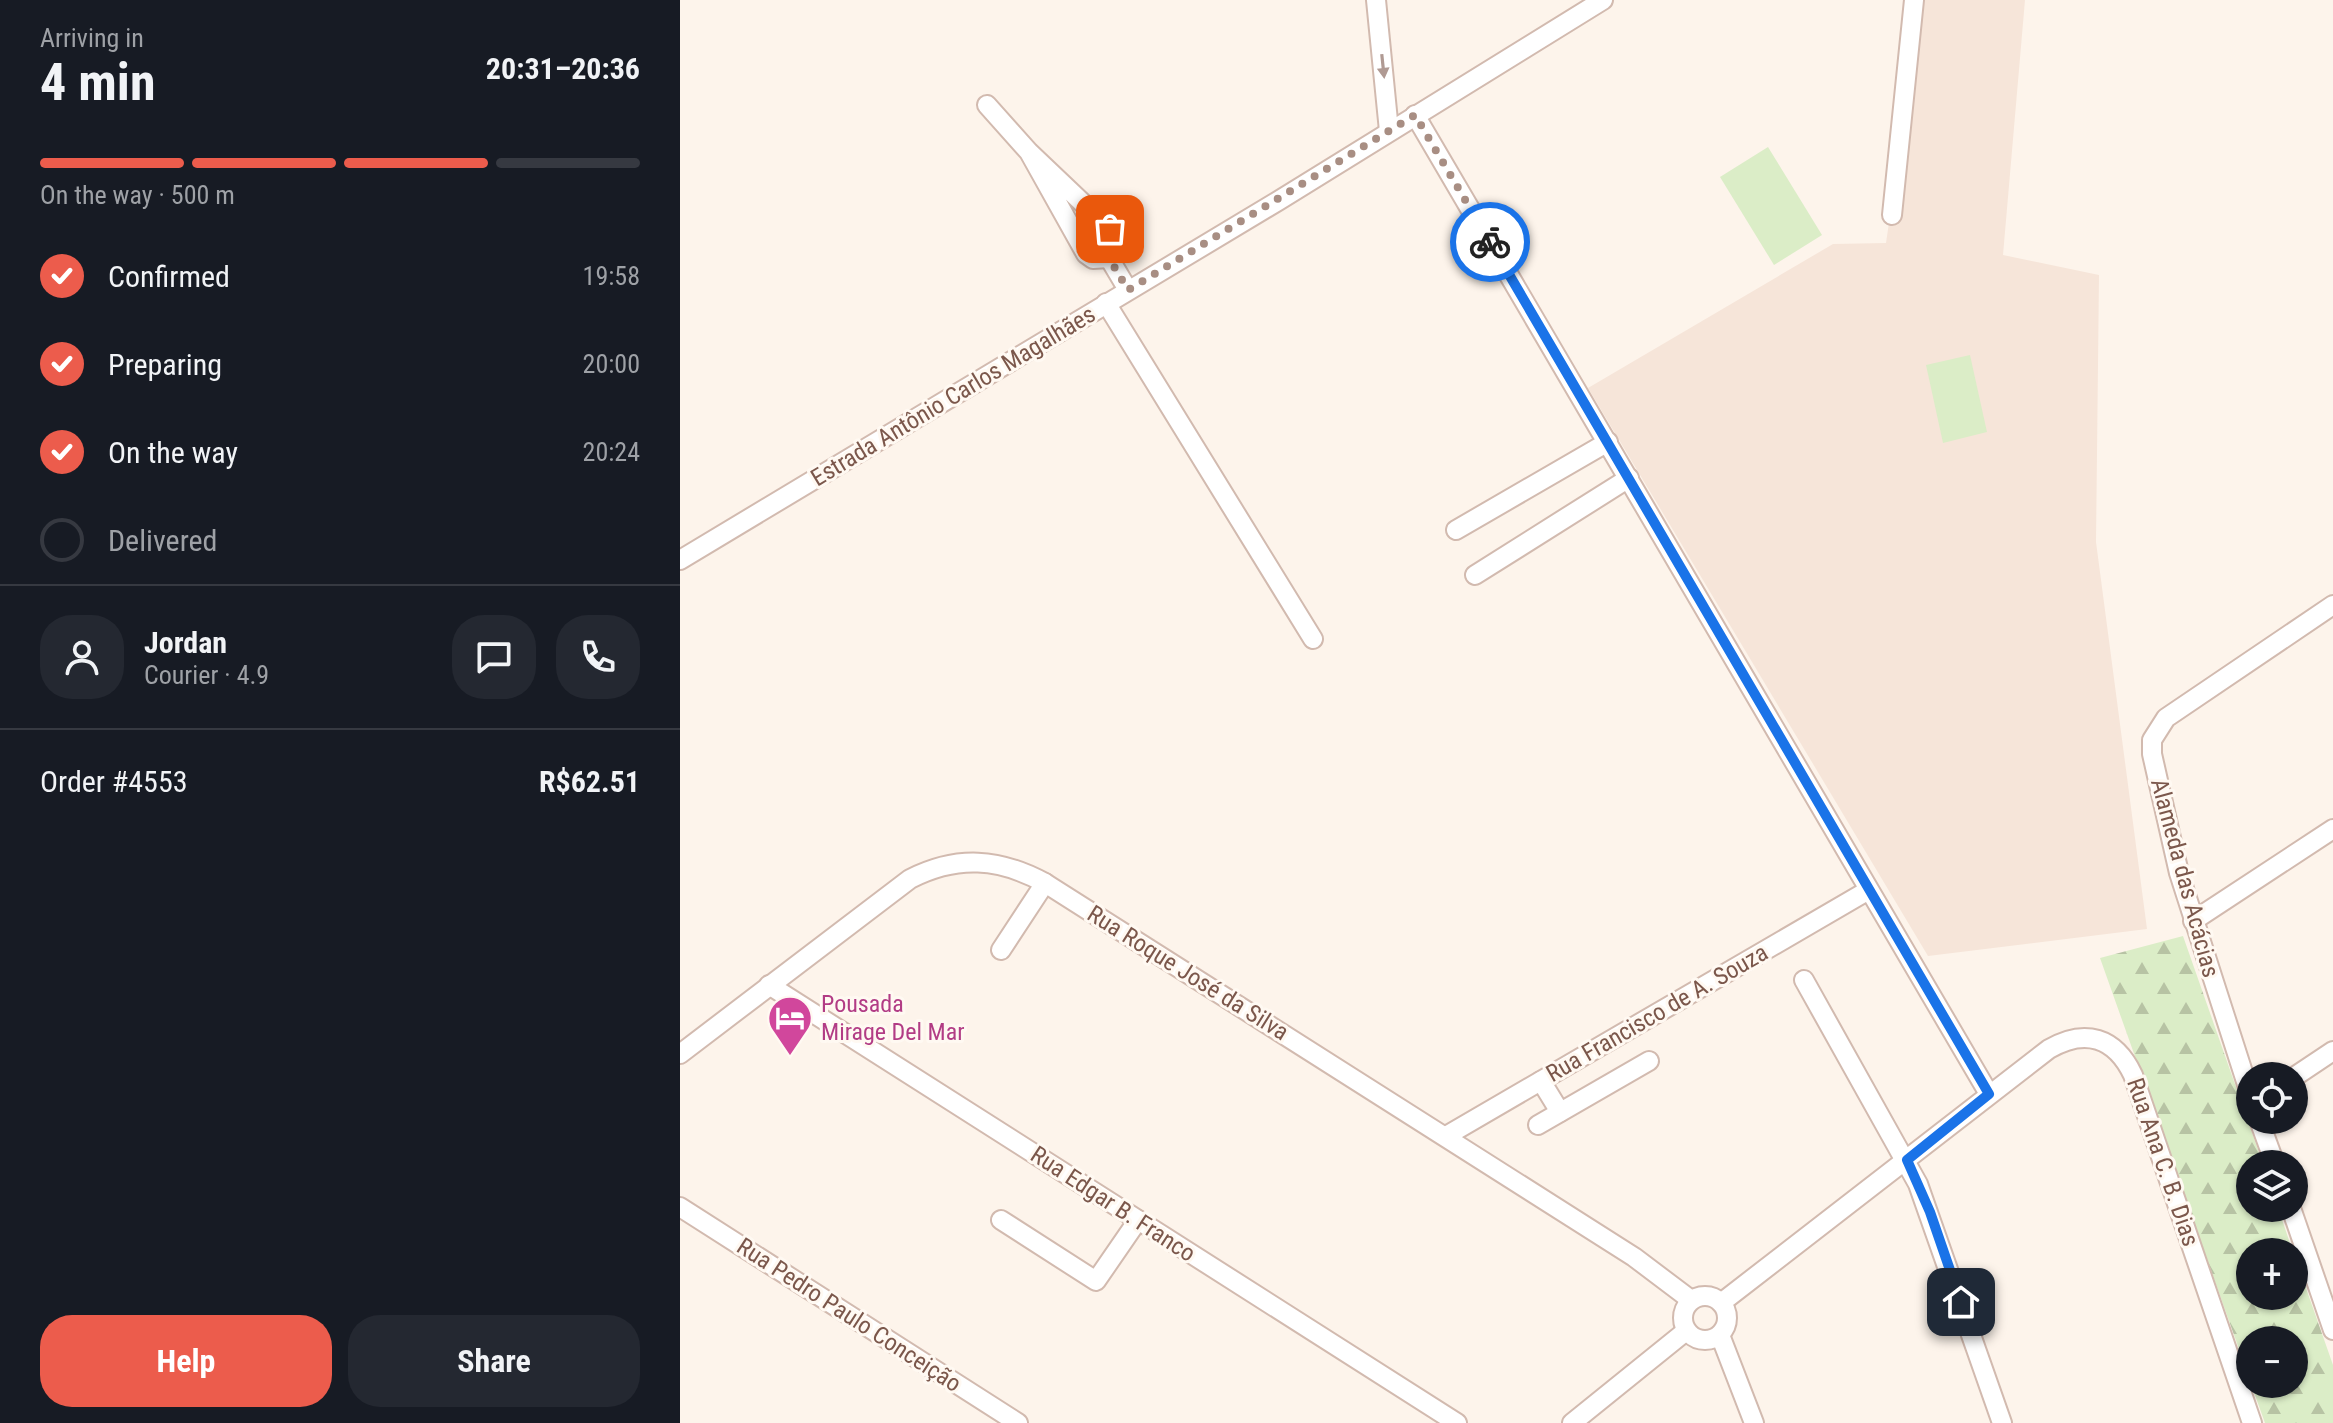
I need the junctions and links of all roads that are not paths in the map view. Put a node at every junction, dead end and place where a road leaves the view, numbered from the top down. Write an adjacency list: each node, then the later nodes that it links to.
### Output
1 (1376, 0): 6 (street, one-way to 6)
2 (1603, 0): 5 (street, Estrada Antônio Carlos Magalhães)
3 (1914, 0): 8 (street)
4 (987, 105): 7 (street)
5 (1415, 115): 6 (street, Estrada Antônio Carlos Magalhães); 12 (street)
6 (1389, 131): 10 (street, Estrada Antônio Carlos Magalhães)
7 (1029, 152): 9 (street); 9 (street)
8 (1892, 215)
9 (1109, 258): 10 (street)
10 (1128, 290): 11 (street, Estrada Antônio Carlos Magalhães)
11 (1106, 303): 15 (street, Estrada Antônio Carlos Magalhães); 18 (street)
12 (1608, 442): 13 (street); 14 (street)
13 (1629, 478): 16 (street); 21 (street)
14 (1456, 530)
15 (680, 560)
16 (1475, 575)
17 (2333, 605): 22 (street, Alameda das Acácias)
18 (1313, 639)
19 (2333, 829): 22 (street)
20 (1045, 883): 23 (street); 25 (street, Rua Roque José da Silva); 35 (street, Rua Roque José da Silva)
21 (1867, 891): 31 (street, Rua Francisco de A. Souza); 32 (street)
22 (2193, 921): 29 (street, Alameda das Acácias)
23 (1001, 950)
24 (1804, 980): 36 (street)
25 (769, 985): 27 (street, Rua Roque José da Silva); 39 (street, Rua Edgar B. Franco)
26 (2333, 1051): 30 (street)
27 (680, 1054)
28 (1649, 1061): 33 (street)
29 (2239, 1062)
30 (2308, 1068)
31 (1541, 1081): 33 (street); 35 (street, Rua Francisco de A. Souza)
32 (1989, 1094): 36 (street, Rua Ana C. B. Dias); 53 (street, Rua Ana C. B. Dias)
33 (1560, 1112): 34 (street)
34 (1538, 1125)
35 (1446, 1136): 43 (street, Rua Roque José da Silva)
36 (1907, 1160): 44 (street, Rua Ana C. B. Dias); 52 (street)
37 (680, 1207): 48 (street, Rua Pedro Paulo Conceição)
38 (1001, 1220): 39 (street)
39 (1138, 1220): 49 (street, Rua Edgar B. Franco)
40 (2296, 1222): 42 (street)
41 (2333, 1271): 42 (street)
42 (2317, 1282): 45 (street)
43 (1691, 1300): 44 (street); 46 (street)
44 (1721, 1303): 47 (street)
45 (2333, 1330)
46 (1686, 1331): 47 (street); 50 (street)
47 (1720, 1335): 51 (street)
48 (1018, 1423)
49 (1457, 1423)
50 (1572, 1423)
51 (1754, 1423)
52 (2002, 1423)
53 (2252, 1423)

